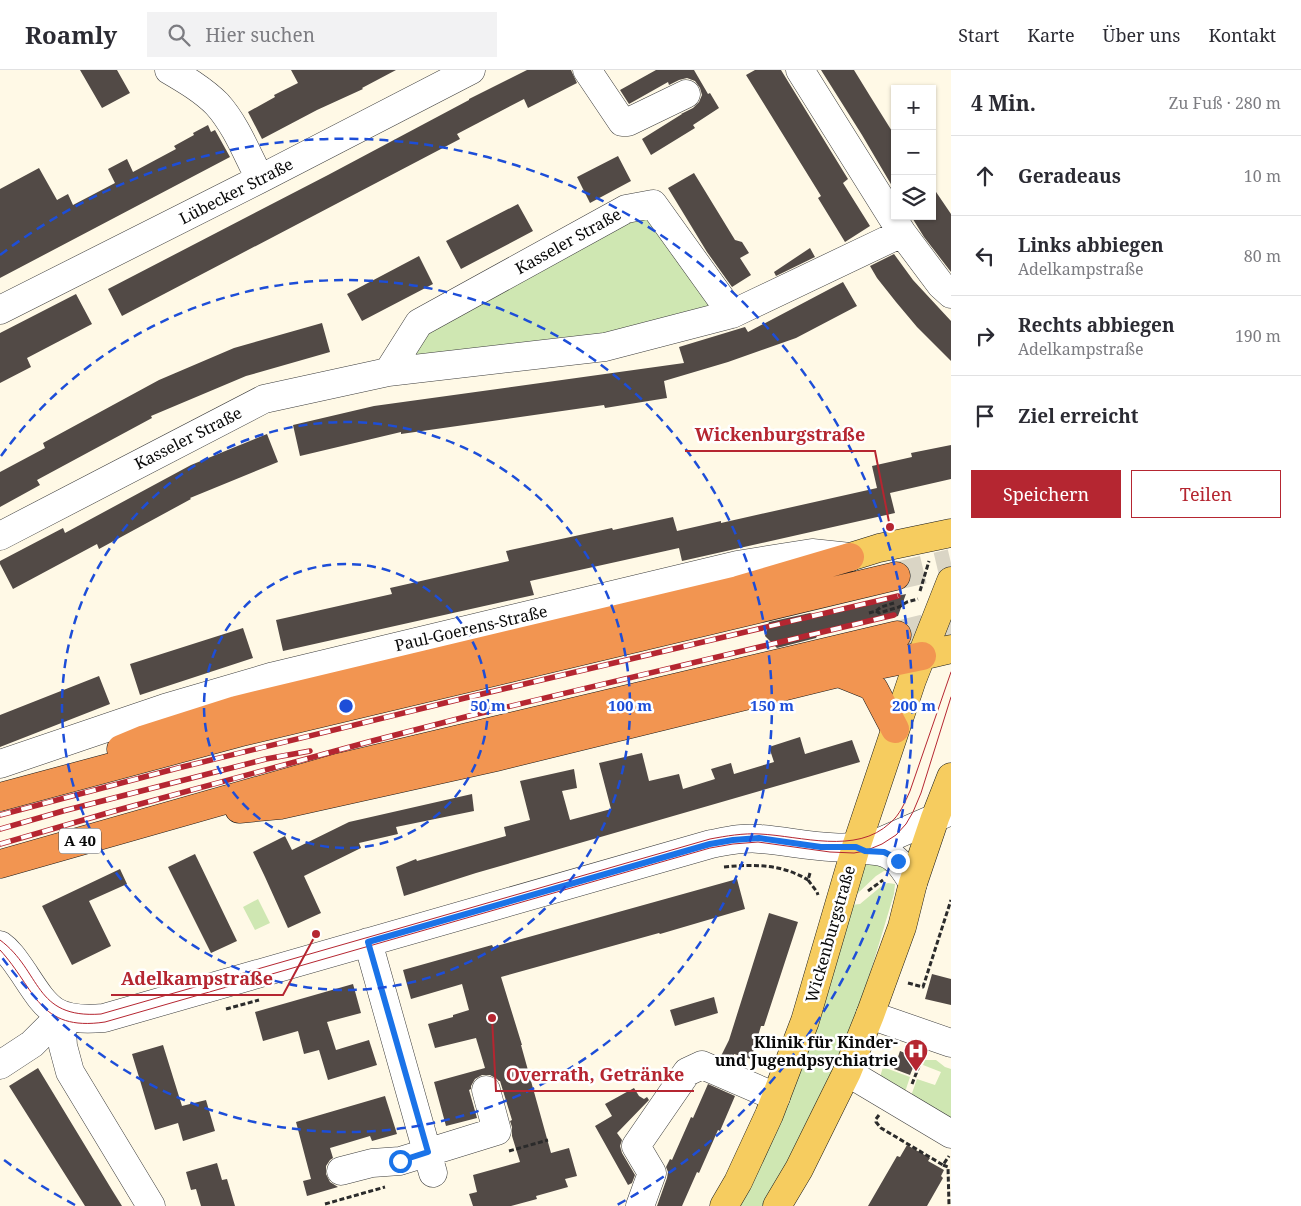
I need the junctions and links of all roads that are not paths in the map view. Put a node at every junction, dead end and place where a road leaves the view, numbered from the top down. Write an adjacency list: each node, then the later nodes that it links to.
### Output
1 (169, 70): 6 (street)
2 (471, 70): 6 (street, Lübecker Straße)
3 (587, 70): 5 (street)
4 (800, 70): 7 (street)
5 (686, 94)
6 (260, 179): 9 (street, Lübecker Straße)
7 (902, 233): 8 (street); 10 (street, Kasseler Straße)
8 (951, 294)
9 (0, 310)
10 (732, 314): 11 (street, Kasseler Straße); 11 (street, Kasseler Straße)
11 (388, 372): 13 (street, Kasseler Straße)
12 (951, 533): 14 (main road, Paul-Goerens-Straße)
13 (0, 536)
14 (850, 557): 22 (street, Paul-Goerens-Straße); 24 (highway)
15 (949, 593): 19 (main road, Wickenburgstraße)
16 (895, 594): 24 (highway)
17 (897, 623): 26 (highway, A 40)
18 (951, 649): 19 (main road)
19 (922, 656): 20 (highway); 21 (main road, Wickenburgstraße)
20 (839, 672): 21 (highway); 26 (highway)
21 (895, 729): 27 (main road, Wickenburgstraße)
22 (0, 764)
23 (951, 777): 25 (main road)
24 (8, 795)
25 (943, 814): 27 (street); 29 (main road)
26 (161, 818): 28 (highway, A 40)
27 (856, 847): 29 (street); 30 (street); 38 (main road, Wickenburgstraße)
28 (0, 864)
29 (901, 880): 33 (main road)
30 (368, 942): 32 (street); 40 (street)
31 (0, 945): 32 (street)
32 (61, 1015): 35 (street); 42 (street)
33 (870, 1015): 34 (street); 36 (main road)
34 (951, 1043)
35 (0, 1065)
36 (847, 1072): 39 (street); 45 (main road)
37 (486, 1090): 40 (street)
38 (776, 1097): 43 (street); 44 (main road, Wickenburgstraße)
39 (951, 1134)
40 (431, 1162): 41 (street)
41 (341, 1171)
42 (151, 1206)
43 (640, 1206)
44 (724, 1206)
45 (777, 1206)

